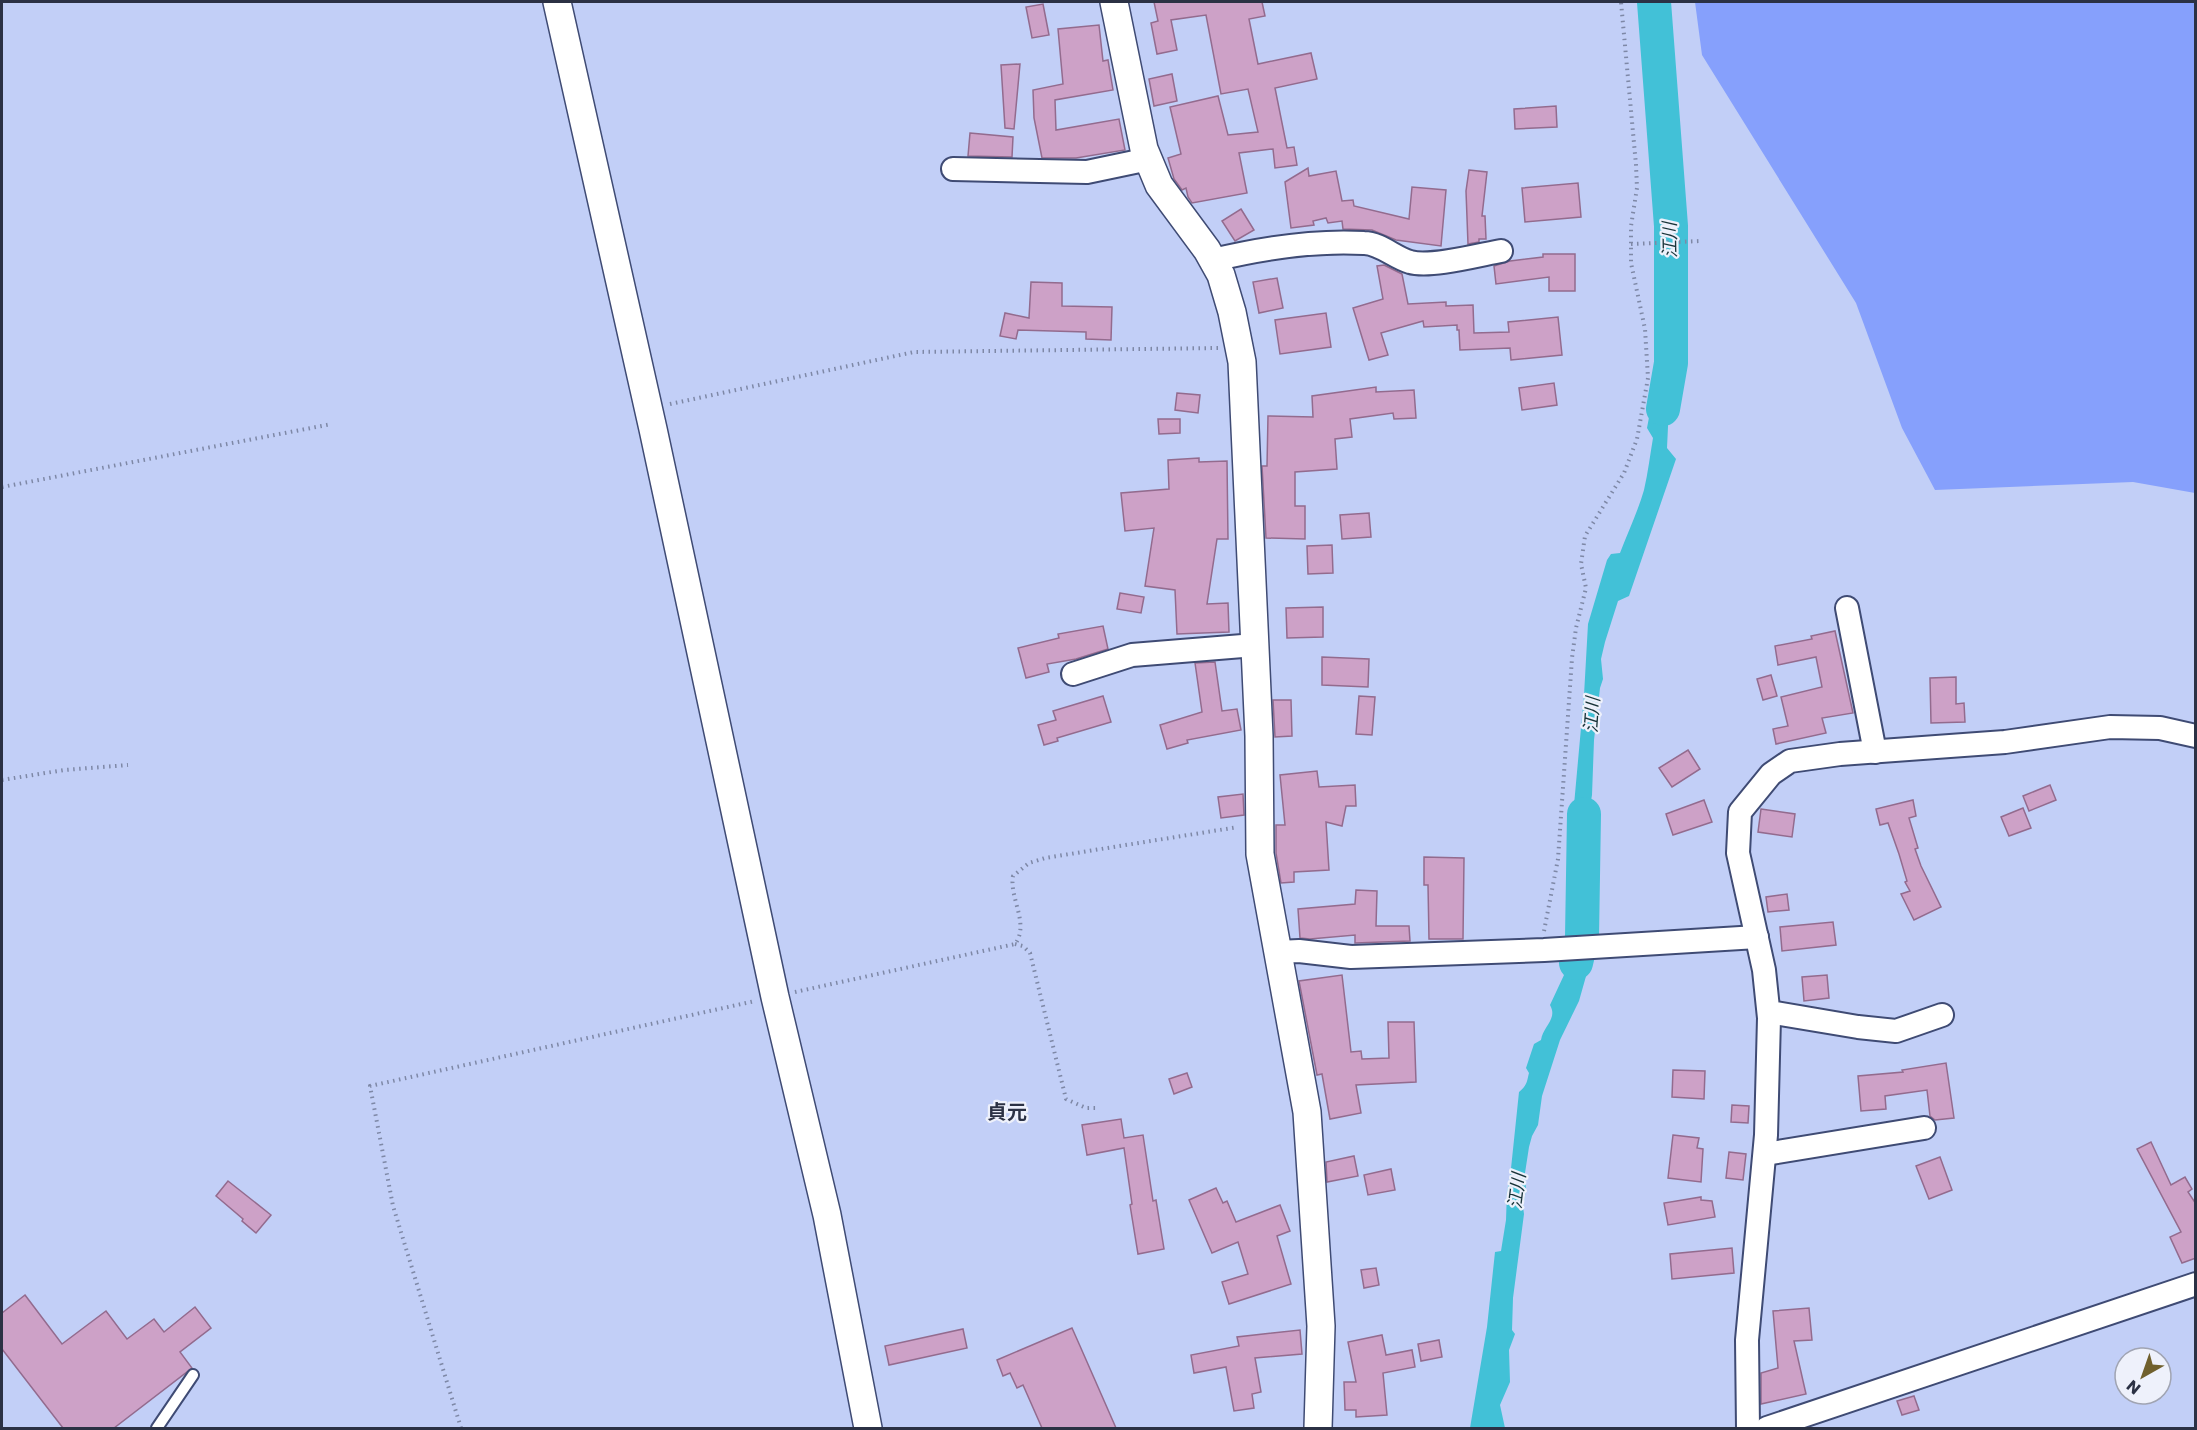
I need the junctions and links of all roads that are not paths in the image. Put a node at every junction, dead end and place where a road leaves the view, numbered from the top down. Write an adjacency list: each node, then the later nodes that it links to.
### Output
1 (557, 2): 21 (street)
2 (1114, 2): 3 (street)
3 (1149, 159): 4 (street); 6 (street)
4 (953, 169)
5 (1501, 250): 6 (street)
6 (1213, 260): 8 (street)
7 (1847, 608): 11 (street)
8 (1255, 645): 9 (street); 13 (street)
9 (1073, 674)
10 (2196, 736): 11 (street)
11 (1875, 752): 12 (street)
12 (1757, 937): 13 (street); 14 (street)
13 (1278, 952): 22 (street)
14 (1768, 1012): 15 (street); 17 (street)
15 (1942, 1015)
16 (1924, 1128): 17 (street)
17 (1764, 1154): 23 (street)
18 (2196, 1284): 24 (street)
19 (193, 1375): 20 (lane)
20 (157, 1428)
21 (868, 1428)
22 (1318, 1428)
23 (1748, 1428)
24 (1767, 1428)

